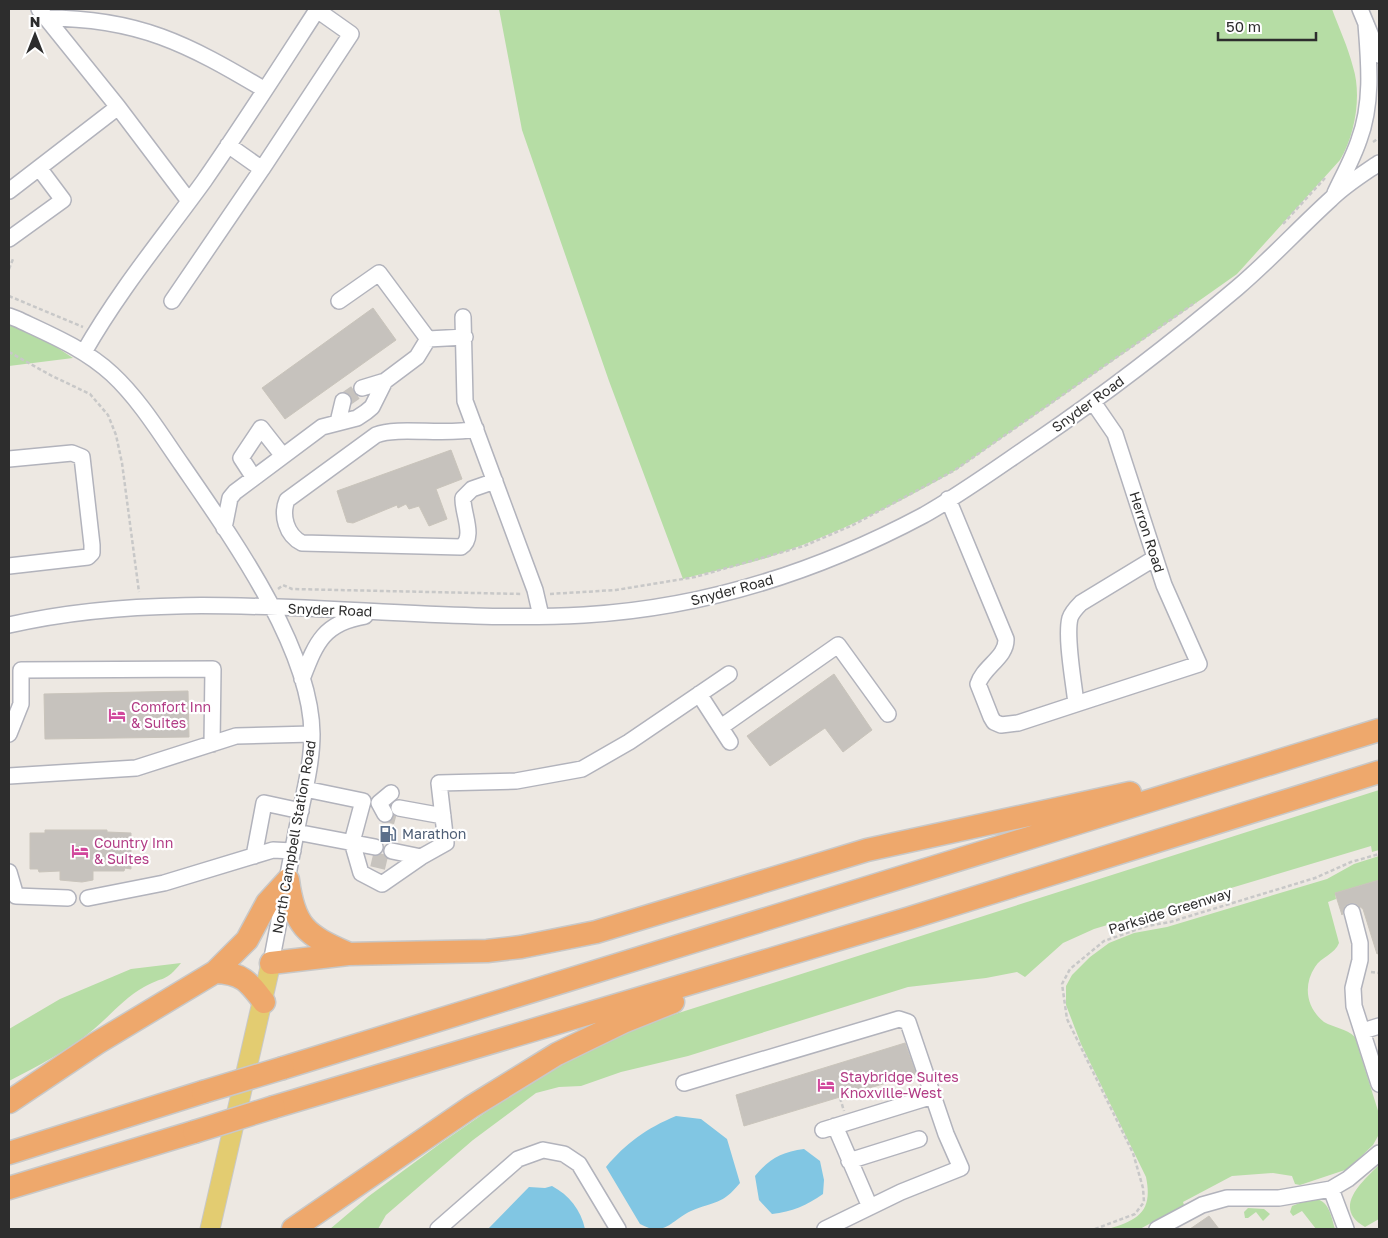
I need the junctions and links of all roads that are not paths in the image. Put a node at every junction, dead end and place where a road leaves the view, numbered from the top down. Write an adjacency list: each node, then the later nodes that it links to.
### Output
1 (316, 9): 6 (street); 11 (street)
2 (1360, 9): 4 (street, Snyder Road)
3 (42, 13): 6 (street); 7 (street)
4 (1366, 24): 5 (street, Snyder Road); 13 (street, Snyder Road)
5 (1379, 55)
6 (265, 90): 8 (street)
7 (118, 107): 10 (street); 14 (street)
8 (228, 146): 11 (street); 14 (street)
9 (1379, 163): 13 (street, Snyder Road)
10 (39, 168): 12 (street); 15 (street)
11 (262, 169): 17 (street)
12 (9, 191)
13 (1334, 196): 26 (street, Snyder Road)
14 (188, 201): 22 (street)
15 (9, 239)
16 (339, 300): 21 (street)
17 (172, 301)
18 (9, 316): 22 (street, North Campbell Station Road)
19 (464, 317): 20 (street)
20 (465, 337): 21 (street); 28 (street)
21 (428, 339): 23 (street)
22 (84, 352): 34 (street, North Campbell Station Road)
23 (385, 381): 24 (street); 27 (street)
24 (362, 388)
25 (344, 401): 27 (street)
26 (1094, 402): 33 (street, Snyder Road); 35 (street, Herron Road)
27 (338, 422): 29 (street)
28 (476, 429): 32 (street); 32 (street)
29 (283, 456): 31 (street); 31 (street)
30 (9, 459): 36 (street)
31 (252, 479): 34 (street)
32 (495, 482): 39 (street)
33 (948, 500): 39 (street, Snyder Road); 44 (street)
34 (224, 528): 37 (street, North Campbell Station Road)
35 (1155, 558): 44 (street); 44 (street, Herron Road)
36 (9, 566)
37 (272, 608): 38 (street, Snyder Road); 40 (street, Snyder Road); 42 (street, North Campbell Station Road)
38 (382, 612): 39 (street, Snyder Road); 42 (street)
39 (542, 616)
40 (9, 625)
41 (728, 674): 43 (street)
42 (302, 679): 49 (street, North Campbell Station Road)
43 (699, 694): 46 (street); 58 (street)
44 (1076, 704)
45 (888, 714): 46 (street)
46 (721, 727): 50 (street)
47 (1379, 730): 52 (highway)
48 (9, 734): 51 (street)
49 (312, 734): 51 (street); 55 (street, North Campbell Station Road)
50 (730, 742)
51 (212, 744): 54 (street)
52 (1266, 764): 71 (highway); 82 (highway, bridge)
53 (1379, 772): 70 (highway)
54 (9, 776)
55 (305, 789): 56 (street); 57 (street, North Campbell Station Road)
56 (362, 800): 58 (street); 60 (street)
57 (301, 811): 59 (street, North Campbell Station Road); 62 (street)
58 (443, 816): 63 (street)
59 (296, 832): 60 (street); 61 (street, North Campbell Station Road)
60 (365, 848): 64 (street)
61 (293, 851): 62 (street); 66 (street, North Campbell Station Road)
62 (254, 856): 68 (street)
63 (421, 857): 64 (street); 64 (street)
64 (406, 867)
65 (9, 872): 67 (street)
66 (288, 880): 71 (highway); 72 (street, North Campbell Station Road); 73 (highway)
67 (68, 898)
68 (88, 898)
69 (1352, 912): 76 (street)
70 (833, 941): 85 (highway, bridge); 89 (highway)
71 (348, 954): 72 (highway)
72 (271, 963): 74 (main road, North Campbell Station Road)
73 (215, 972): 74 (highway); 80 (highway)
74 (264, 1002): 88 (main road, North Campbell Station Road)
75 (1379, 1026): 76 (street)
76 (1363, 1031): 78 (street)
77 (684, 1083): 79 (street)
78 (1379, 1084)
79 (932, 1096): 84 (street); 87 (street)
80 (9, 1102)
81 (919, 1139): 84 (street)
82 (9, 1153)
83 (1379, 1153): 86 (street)
84 (849, 1161): 87 (street)
85 (9, 1188)
86 (1331, 1189): 93 (street); 94 (street)
87 (870, 1207): 92 (street)
88 (210, 1229)
89 (292, 1229)
90 (438, 1229): 91 (street)
91 (618, 1229)
92 (825, 1229)
93 (1157, 1229)
94 (1346, 1229)

